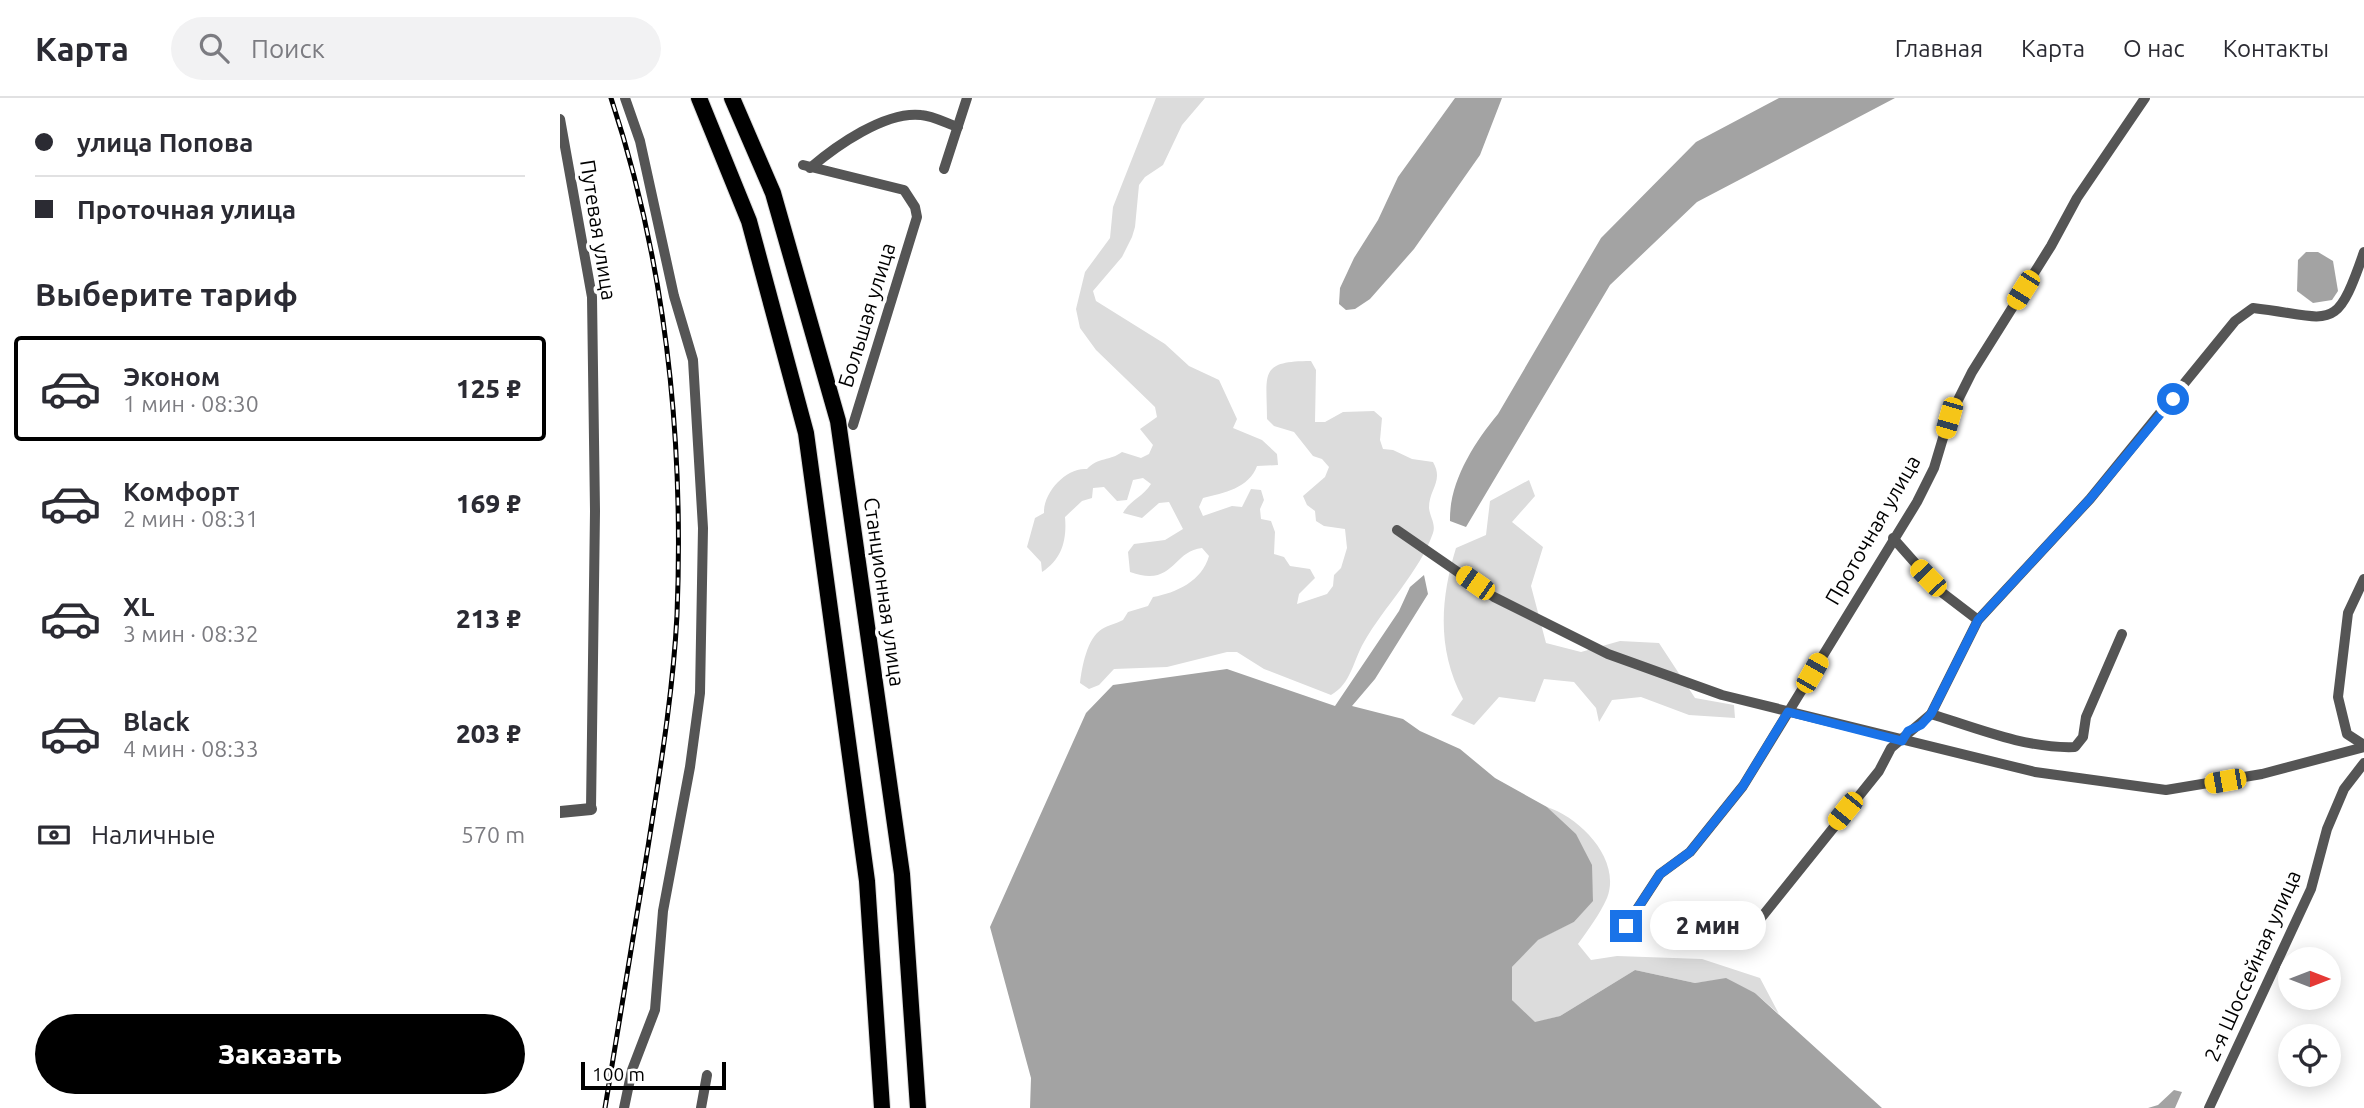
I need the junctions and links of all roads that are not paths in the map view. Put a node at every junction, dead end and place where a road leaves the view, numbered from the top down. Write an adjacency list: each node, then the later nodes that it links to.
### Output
1 (625, 98): 26 (street)
2 (699, 98): 28 (main road)
3 (732, 98): 29 (main road, Станционная улица)
4 (967, 98): 7 (street)
5 (2145, 98): 12 (street, Проточная улица)
6 (560, 119): 21 (street, Путевая улица)
7 (958, 127): 8 (street); 10 (street, Большая улица)
8 (944, 169)
9 (2364, 252): 14 (street)
10 (853, 425)
11 (1397, 530): 16 (street)
12 (1893, 538): 14 (street); 16 (street, Проточная улица)
13 (2364, 579): 19 (street)
14 (1978, 620): 17 (street)
15 (2122, 634): 17 (street)
16 (1788, 712): 18 (street); 23 (street, Проточная улица)
17 (1931, 714): 18 (street)
18 (1902, 741): 19 (street); 24 (street)
19 (2364, 746)
20 (2364, 764): 30 (street, 2-я Шоссейная улица)
21 (591, 809): 22 (street)
22 (560, 812)
23 (1626, 926)
24 (1744, 939)
25 (707, 1076): 27 (street)
26 (624, 1108)
27 (701, 1108)
28 (883, 1108)
29 (918, 1108)
30 (2209, 1108)

